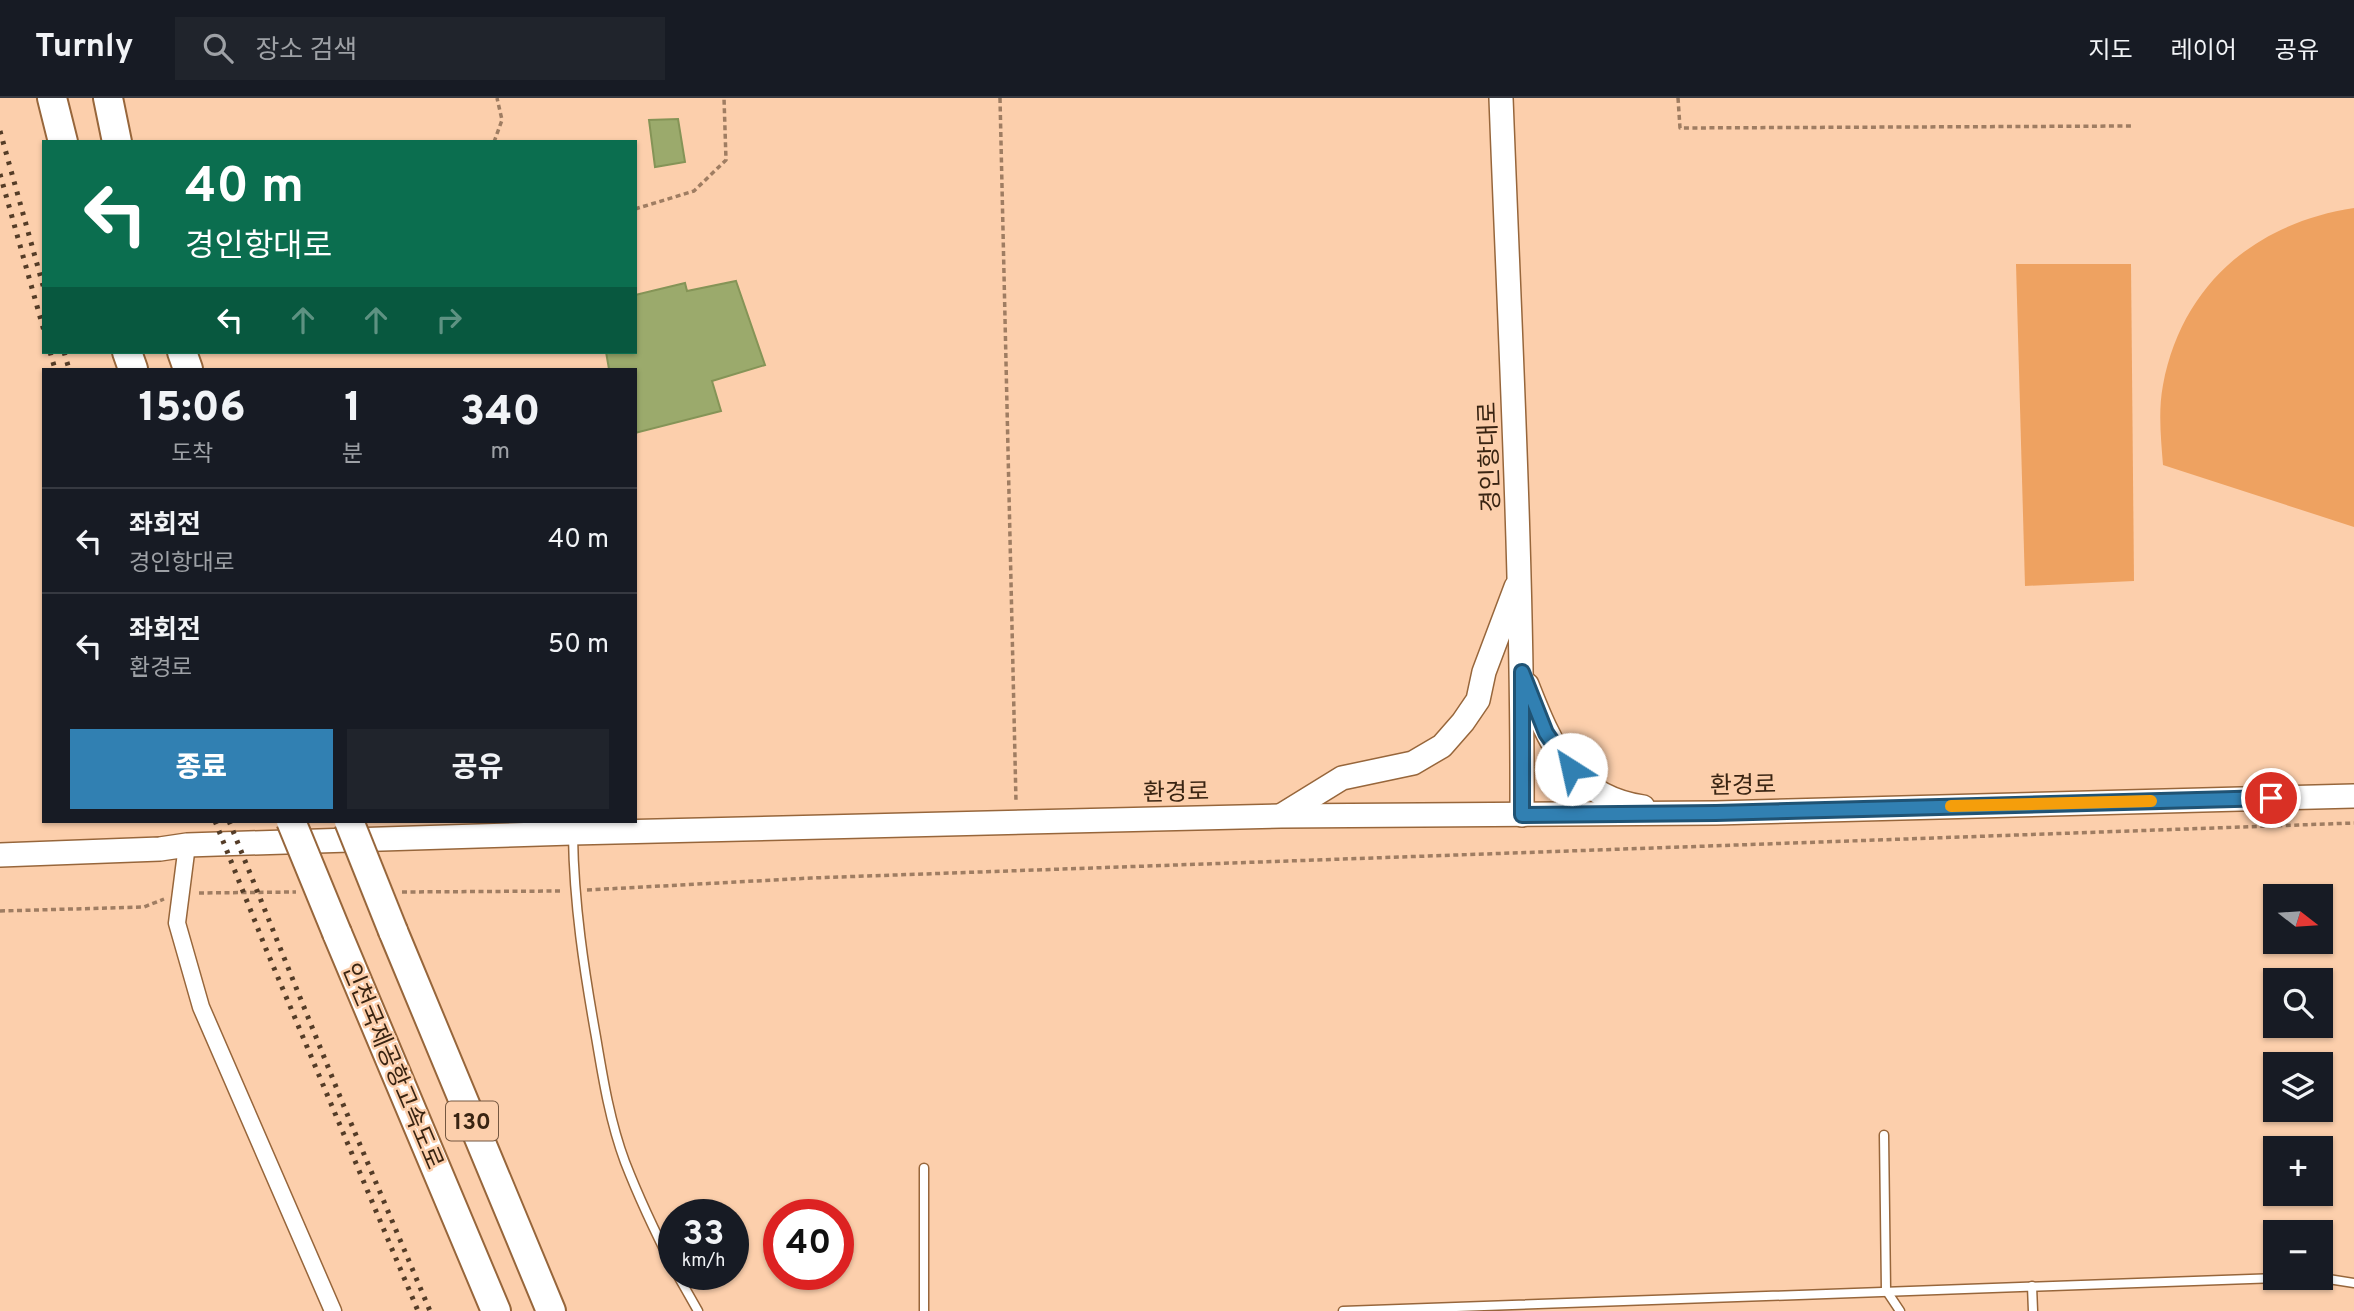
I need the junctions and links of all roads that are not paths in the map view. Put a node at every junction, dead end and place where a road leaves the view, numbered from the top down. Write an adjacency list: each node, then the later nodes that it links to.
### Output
1 (52, 98): 4 (highway)
2 (107, 98): 5 (highway)
3 (1501, 98): 6 (street, 경인항대로)
4 (62, 140)
5 (117, 140)
6 (1520, 578): 7 (street, 경인항대로); 11 (street)
7 (1522, 672): 9 (street); 10 (street, 경인항대로)
8 (2354, 796): 9 (street, 환경로)
9 (1716, 813): 10 (street, 환경로)
10 (1522, 815): 11 (street, 환경로)
11 (1281, 816): 14 (street, 환경로)
12 (292, 823): 25 (highway, 인천국제공항고속도로 / 130, bridge)
13 (350, 823): 26 (highway, 인천국제공항고속도로 / 130, bridge)
14 (572, 833): 15 (street, 환경로); 19 (lane)
15 (187, 845): 16 (street, 환경로); 24 (street)
16 (0, 855)
17 (1884, 1135): 23 (lane)
18 (924, 1168): 28 (lane)
19 (658, 1238)
20 (2354, 1283): 21 (lane)
21 (2032, 1286): 23 (lane); 31 (lane)
22 (686, 1290): 27 (lane)
23 (1886, 1290): 29 (lane); 30 (lane)
24 (333, 1311)
25 (496, 1311)
26 (551, 1311)
27 (698, 1311)
28 (924, 1311)
29 (1343, 1311)
30 (1900, 1311)
31 (2033, 1311)

